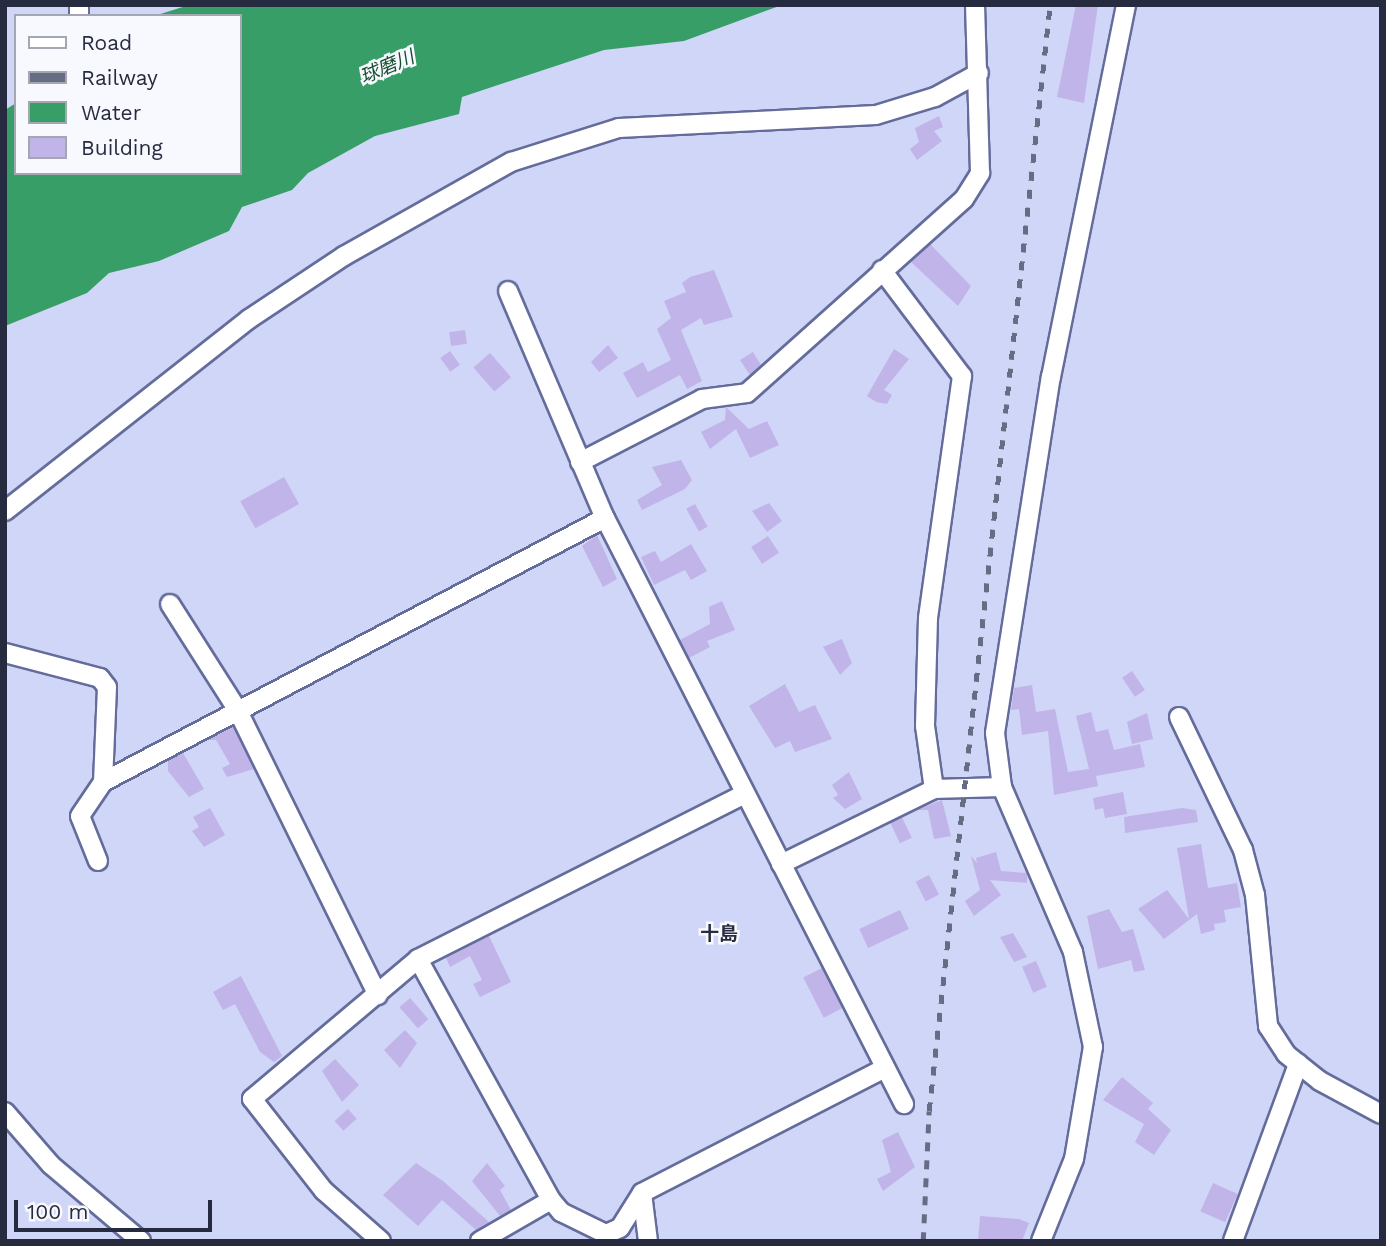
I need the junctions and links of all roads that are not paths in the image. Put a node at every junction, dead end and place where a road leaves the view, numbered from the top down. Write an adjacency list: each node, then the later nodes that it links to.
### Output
1 (975, 5): 3 (street)
2 (1126, 5): 14 (street)
3 (979, 73): 4 (street); 7 (street)
4 (882, 270): 6 (street); 15 (street)
5 (509, 291): 6 (street)
6 (580, 462): 8 (street)
7 (5, 511)
8 (606, 518): 11 (street); 16 (street)
9 (170, 604): 11 (street)
10 (5, 653): 13 (street)
11 (237, 709): 13 (street); 20 (street)
12 (1179, 717): 21 (street)
13 (103, 782): 17 (street)
14 (1002, 787): 15 (street); 32 (street)
15 (934, 789): 18 (street)
16 (744, 794): 18 (street); 19 (street)
17 (98, 861)
18 (780, 864): 22 (street)
19 (418, 958): 20 (street); 27 (street)
20 (378, 995): 29 (street)
21 (1298, 1064): 25 (street); 33 (street)
22 (885, 1068): 23 (street); 26 (street)
23 (904, 1104)
24 (5, 1112): 28 (street)
25 (1381, 1114)
26 (642, 1193): 27 (street); 31 (street)
27 (551, 1200): 30 (street)
28 (141, 1241)
29 (381, 1241)
30 (480, 1241)
31 (648, 1241)
32 (1041, 1241)
33 (1233, 1241)

